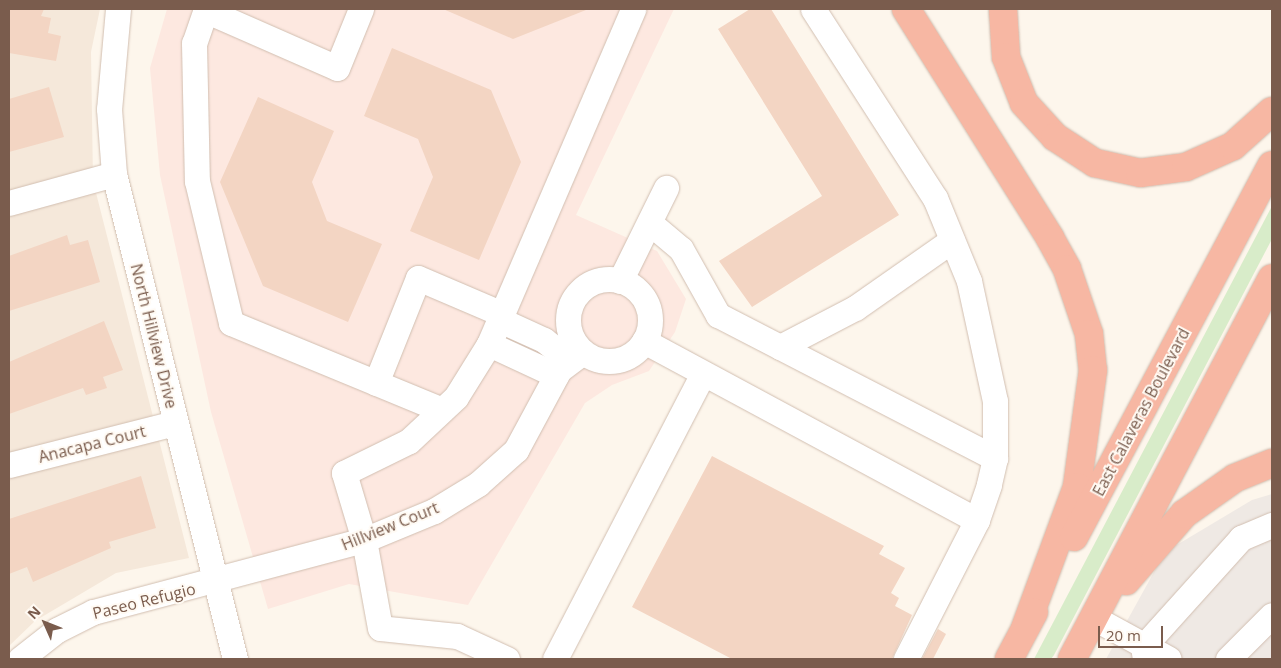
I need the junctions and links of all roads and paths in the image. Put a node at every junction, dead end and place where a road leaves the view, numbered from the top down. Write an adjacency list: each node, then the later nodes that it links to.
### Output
1 (118, 9): 10 (street, North Hillview Drive)
2 (206, 9): 3 (street); 23 (street)
3 (361, 9)
4 (633, 9): 17 (street)
5 (813, 9): 14 (street)
6 (906, 9): 35 (highway)
7 (1003, 9): 8 (highway)
8 (1272, 112)
9 (1272, 166): 35 (highway, East Calaveras Boulevard)
10 (114, 174): 12 (street); 25 (street, North Hillview Drive)
11 (666, 188): 13 (street)
12 (9, 203)
13 (650, 223): 16 (street); 20 (street)
14 (952, 240): 20 (street); 26 (street)
15 (1272, 278): 33 (highway)
16 (620, 281): 18 (street); 21 (street)
17 (501, 317): 19 (street); 21 (street); 23 (street)
18 (644, 341): 21 (street); 22 (street)
19 (489, 344): 21 (street); 24 (street)
20 (780, 347): 26 (street)
21 (570, 363): 31 (street, Hillview Court)
22 (703, 374): 29 (street); 40 (street)
23 (376, 383): 24 (street)
24 (442, 410): 31 (street)
25 (175, 423): 28 (street, Anacapa Court); 32 (street, North Hillview Drive)
26 (994, 458): 29 (street)
27 (1272, 463): 33 (highway)
28 (9, 465)
29 (977, 520): 41 (street)
30 (1272, 525): 36 (street)
31 (364, 540): 32 (street, Hillview Court); 39 (street)
32 (220, 582): 37 (street, Paseo Refugio); 38 (street, North Hillview Drive)
33 (1094, 618): 36 (street); 43 (highway)
34 (1267, 622): 45 (street)
35 (1025, 628): 42 (highway, East Calaveras Boulevard)
36 (1144, 653): 44 (street)
37 (20, 659)
38 (236, 659)
39 (506, 659)
40 (555, 659)
41 (906, 659)
42 (1010, 659)
43 (1072, 659)
44 (1169, 659)
45 (1228, 659)

